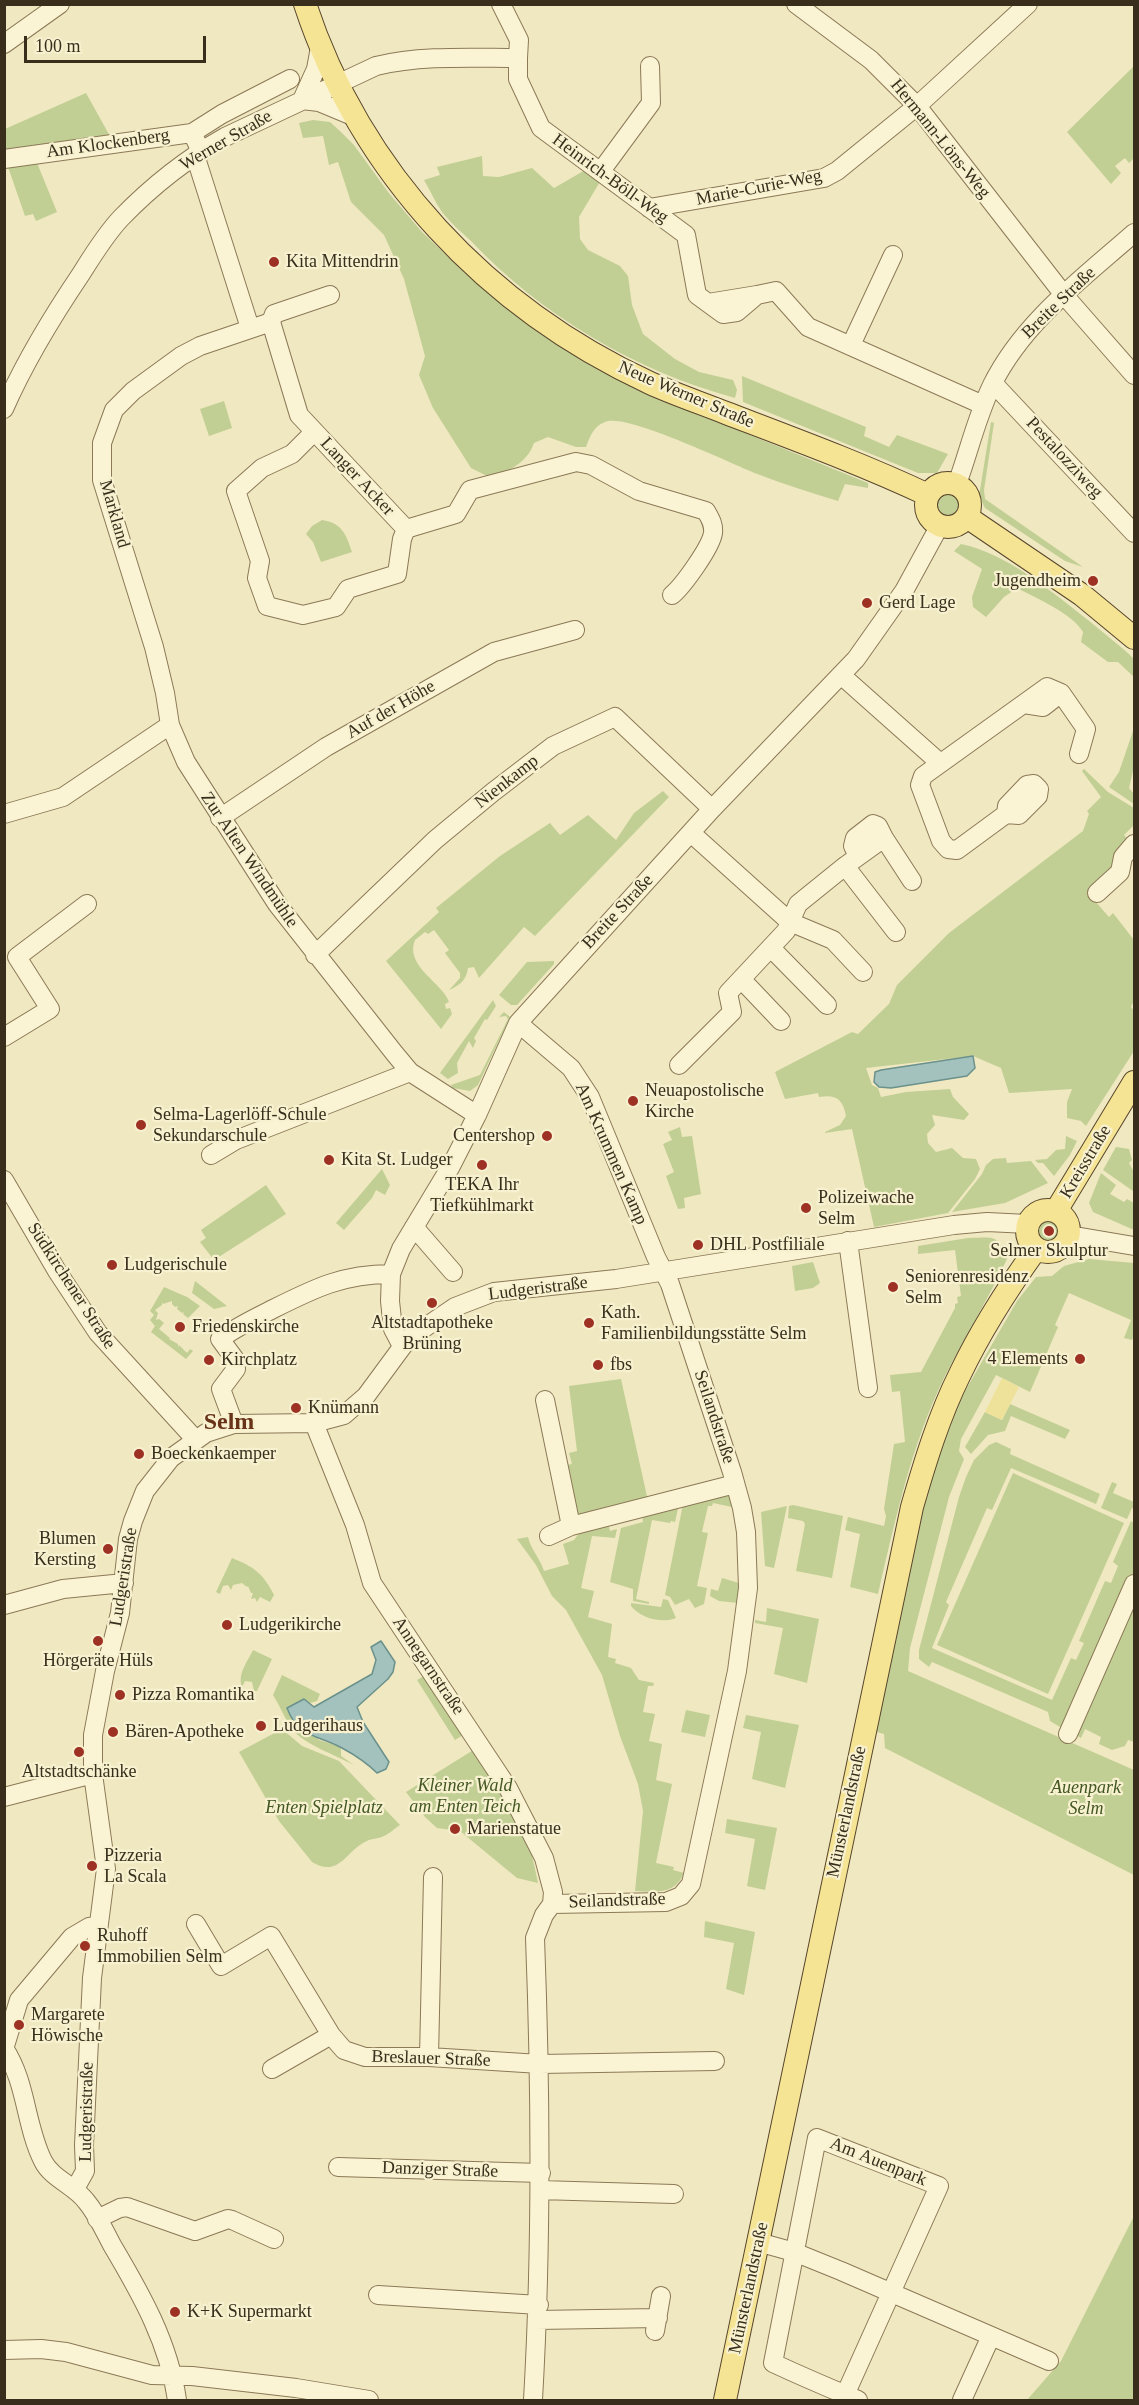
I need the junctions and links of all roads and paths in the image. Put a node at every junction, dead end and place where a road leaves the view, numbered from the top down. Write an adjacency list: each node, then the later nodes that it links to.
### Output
1 (60, 4): 6 (street)
2 (305, 4): 7 (main road)
3 (501, 4): 8 (street, Heinrich-Böll-Weg)
4 (796, 4): 13 (street, Hermann-Löns-Weg)
5 (1028, 4): 13 (street, Marie-Curie-Weg)
6 (4, 44)
7 (320, 46): 11 (main road); 12 (street)
8 (518, 58): 11 (street); 18 (street, Heinrich-Böll-Weg)
9 (650, 66): 18 (street)
10 (290, 79): 15 (street)
11 (338, 84): 12 (street, Werner Straße); 14 (main road, Neue Werner Straße)
12 (302, 100): 14 (street); 16 (street, Werner Straße)
13 (917, 106): 19 (street, Marie-Curie-Weg); 24 (street, Hermann-Löns-Weg)
14 (355, 117): 35 (main road, Neue Werner Straße)
15 (192, 133): 16 (street, Am Klockenberg); 17 (street, Am Klockenberg)
16 (198, 153): 27 (street); 32 (street, Werner Straße)
17 (4, 159)
18 (601, 171): 20 (street, Heinrich-Böll-Weg)
19 (680, 202): 20 (street, Marie-Curie-Weg); 22 (street, Heinrich-Böll-Weg)
20 (649, 208): 22 (street, Heinrich-Böll-Weg)
21 (1134, 233): 24 (street, Breite Straße)
22 (686, 235): 28 (street, Heinrich-Böll-Weg)
23 (893, 255): 28 (street)
24 (1064, 295): 29 (street, Hermann-Löns-Weg); 30 (street, Breite Straße)
25 (330, 296): 26 (street)
26 (271, 322): 27 (street, Markland); 33 (street, Langer Acker)
27 (250, 328): 44 (street, Markland)
28 (850, 345): 31 (street, Heinrich-Böll-Weg)
29 (1134, 375)
30 (993, 383): 31 (street, Breite Straße); 39 (street, Pestalozziweg)
31 (983, 405): 34 (street, Breite Straße)
32 (4, 409)
33 (314, 432): 38 (street, Langer Acker); 38 (street)
34 (957, 484): 35 (main road); 36 (main road)
35 (928, 495): 37 (main road)
36 (967, 517): 37 (main road); 42 (main road)
37 (940, 525): 43 (street, Breite Straße)
38 (406, 529): 40 (street, Langer Acker)
39 (1134, 533)
40 (672, 595)
41 (575, 630): 50 (street, Auf der Höhe)
42 (1134, 638)
43 (841, 675): 46 (street); 47 (street, Breite Straße)
44 (170, 725): 48 (street); 50 (street, Zur Alten Windmühle)
45 (1079, 754): 46 (street)
46 (940, 763): 49 (street)
47 (712, 809): 51 (street, Breite Straße); 62 (street, Nienkamp)
48 (4, 814)
49 (1006, 814)
50 (220, 818): 62 (street, Zur Alten Windmühle)
51 (691, 833): 58 (street); 67 (street, Breite Straße)
52 (1134, 844): 55 (street)
53 (851, 861): 54 (street); 57 (street); 60 (street)
54 (912, 882)
55 (1098, 893)
56 (87, 904): 68 (street)
57 (798, 904): 58 (street); 59 (street)
58 (775, 908): 59 (street)
59 (790, 922): 61 (street); 63 (street)
60 (896, 932)
61 (771, 948): 64 (street); 65 (street)
62 (315, 955): 70 (street, Zur Alten Windmühle)
63 (863, 972)
64 (747, 985): 66 (street); 69 (street)
65 (827, 1005)
66 (781, 1021)
67 (518, 1023): 72 (street, Breite Straße); 83 (street, Am Krummen Kamp)
68 (4, 1037)
69 (679, 1065)
70 (410, 1072): 72 (street, Zur Alten Windmühle); 73 (street)
71 (1134, 1082): 75 (main road, Kreisstraße)
72 (477, 1115): 77 (street, Breite Straße)
73 (211, 1155)
74 (4, 1180): 90 (street, Südkirchener Straße)
75 (1056, 1211): 76 (main road); 78 (main road)
76 (1028, 1224): 79 (street, Ludgeristraße); 81 (main road)
77 (414, 1227): 82 (street); 84 (street, Breite Straße)
78 (1069, 1235): 80 (street); 81 (main road)
79 (848, 1241): 83 (street, Ludgeristraße); 86 (street)
80 (1134, 1246)
81 (1036, 1248): 116 (main road, Münsterlandstraße)
82 (453, 1272)
83 (665, 1272): 85 (street, Ludgeristraße); 91 (street, Seilandstraße)
84 (391, 1274): 85 (street, Breite Straße); 89 (street)
85 (402, 1346): 88 (street, Ludgeristraße)
86 (868, 1388)
87 (544, 1400): 92 (street)
88 (314, 1423): 89 (street, Ludgeristraße); 101 (street, Annegarnstraße)
89 (234, 1424): 90 (street, Ludgeristraße)
90 (195, 1439): 94 (street, Ludgeristraße)
91 (735, 1484): 92 (street); 101 (street, Seilandstraße)
92 (571, 1526): 93 (street)
93 (549, 1536)
94 (124, 1583): 96 (street); 98 (street, Ludgeristraße)
95 (1134, 1584): 97 (street)
96 (4, 1605)
97 (1068, 1734)
98 (93, 1774): 99 (street); 103 (street, Ludgeristraße)
99 (4, 1797)
100 (433, 1877): 106 (street)
101 (552, 1904): 108 (street, Seilandstraße)
102 (196, 1924): 104 (street, Breslauer Straße)
103 (97, 1926): 105 (street); 112 (street, Ludgeristraße)
104 (331, 2035): 106 (street, Breslauer Straße); 109 (street)
105 (5, 2049): 112 (street)
106 (429, 2057): 108 (street, Breslauer Straße)
107 (715, 2061): 108 (street, Breslauer Straße)
108 (540, 2064): 111 (street, Seilandstraße)
109 (272, 2069)
110 (338, 2167): 111 (street, Danziger Straße)
111 (541, 2182): 113 (street, Danziger Straße); 121 (street, Seilandstraße)
112 (75, 2189): 114 (street)
113 (674, 2194)
114 (98, 2219): 115 (street); 125 (street)
115 (273, 2239)
116 (758, 2242): 117 (street); 131 (main road, Münsterlandstraße)
117 (794, 2252): 118 (street); 118 (street, Am Auenpark); 127 (street, Am Auenpark)
118 (891, 2293): 122 (street); 127 (street, Am Auenpark)
119 (378, 2295): 121 (street)
120 (661, 2296): 121 (street)
121 (538, 2313): 130 (street, Seilandstraße)
122 (991, 2336): 124 (street); 132 (street)
123 (4, 2350): 125 (street)
124 (1049, 2361)
125 (173, 2376): 126 (street); 128 (street)
126 (325, 2397): 129 (street)
127 (848, 2399)
128 (177, 2400)
129 (369, 2400)
130 (532, 2400)
131 (725, 2400)
132 (962, 2400)

